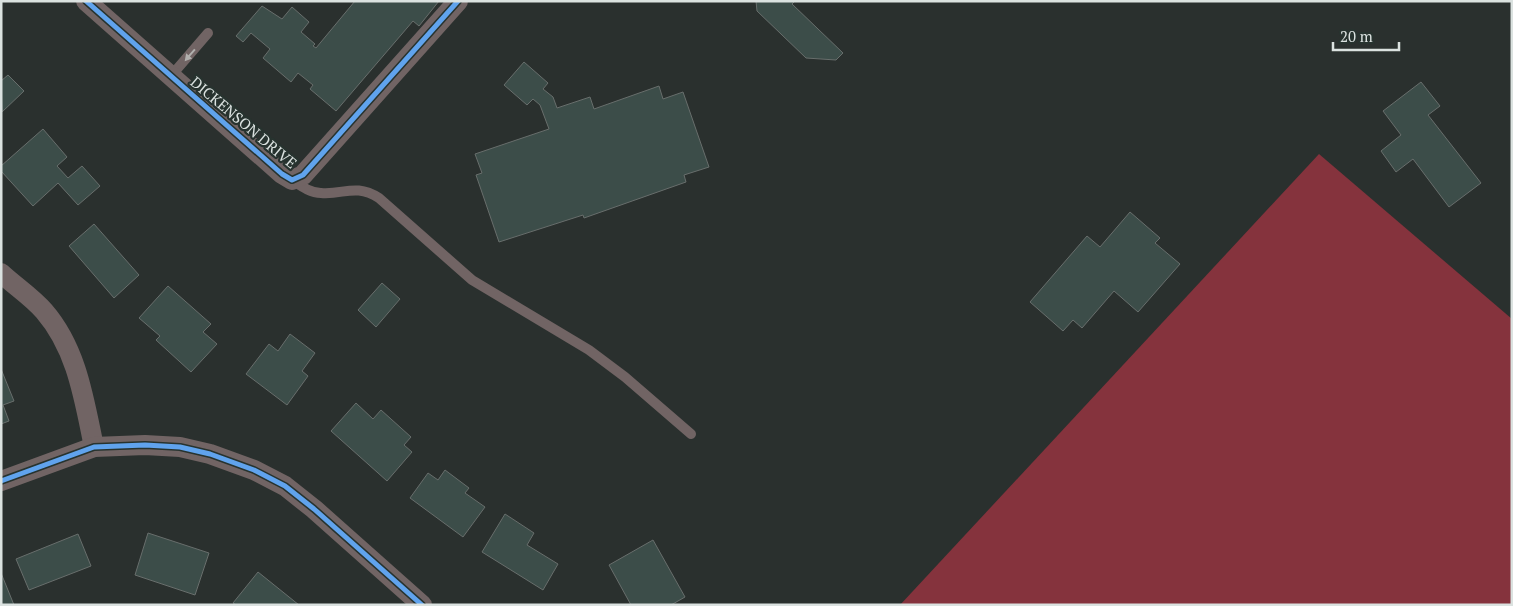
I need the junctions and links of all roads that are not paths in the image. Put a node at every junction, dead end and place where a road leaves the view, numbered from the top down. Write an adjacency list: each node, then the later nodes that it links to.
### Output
1 (86, 1): 4 (street, DICKENSON DRIVE)
2 (458, 1): 5 (street, DICKENSON DRIVE)
3 (208, 33): 4 (lane, one-way to 4)
4 (171, 76): 5 (street, DICKENSON DRIVE)
5 (292, 180): 7 (lane)
6 (1, 273): 8 (street)
7 (691, 434)
8 (94, 447): 9 (street); 10 (street)
9 (1, 481)
10 (422, 605)

